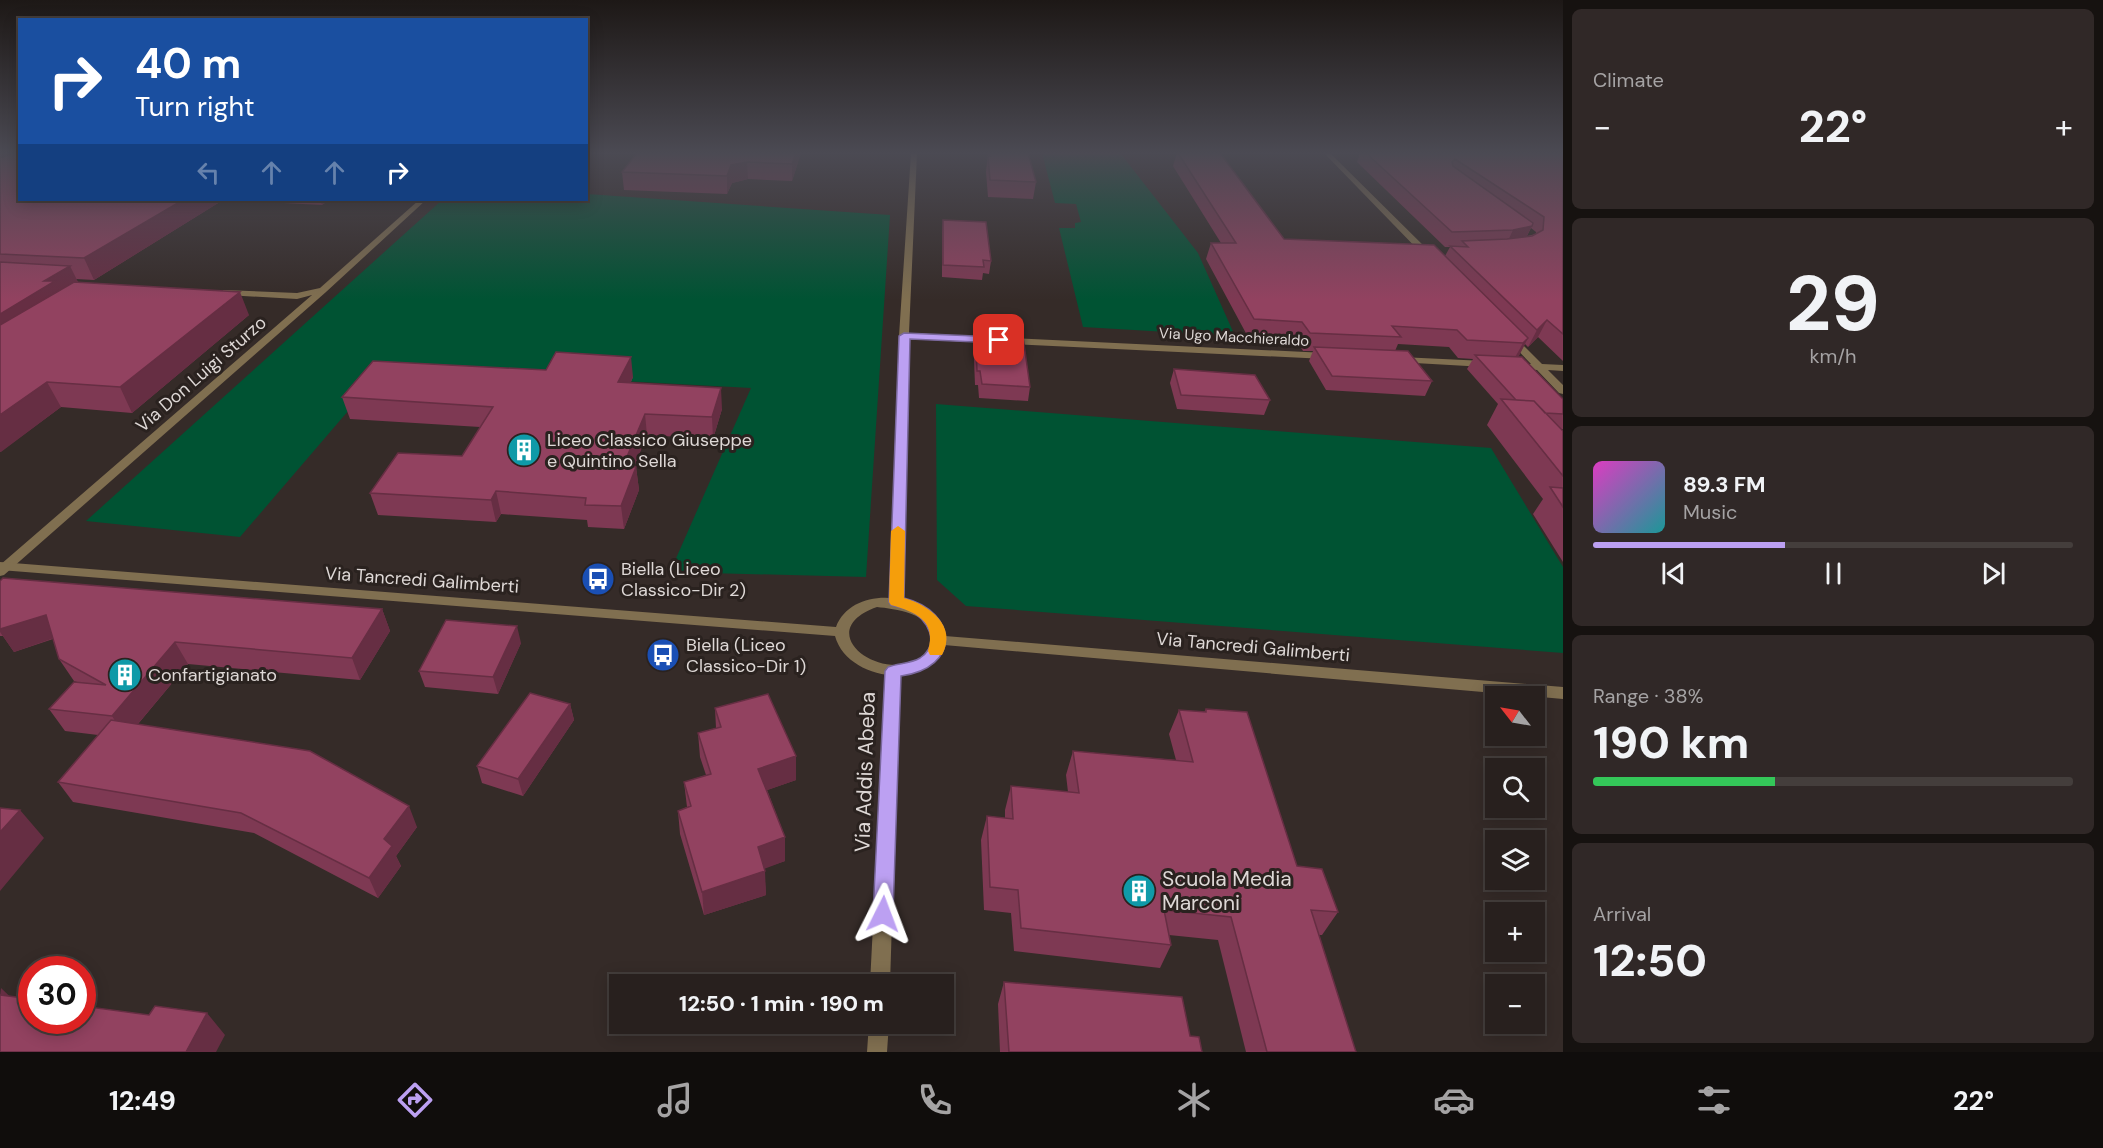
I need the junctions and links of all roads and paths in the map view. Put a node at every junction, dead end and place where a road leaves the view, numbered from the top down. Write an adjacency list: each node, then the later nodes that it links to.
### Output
1 (421, 202): 5 (street, Via Don Luigi Sturzo)
2 (911, 202): 8 (street)
3 (1376, 202): 4 (street)
4 (1436, 256)
5 (323, 290): 6 (street); 16 (street, Via Don Luigi Sturzo)
6 (218, 291)
7 (1507, 334): 13 (street)
8 (904, 336): 9 (street, Via Ugo Macchieraldo); 17 (street)
9 (1336, 357)
10 (1383, 359): 11 (street)
11 (1491, 364)
12 (1503, 365): 13 (street)
13 (1539, 367): 14 (street); 15 (street)
14 (1563, 368)
15 (1563, 391)
16 (2, 568): 18 (street, Via Tancredi Galimberti)
17 (896, 602): 18 (street); 19 (street)
18 (842, 632): 20 (street)
19 (939, 640): 20 (street); 21 (street, Via Tancredi Galimberti)
20 (893, 671): 22 (street, Via Addis Abeba)
21 (1563, 693)
22 (880, 974)
23 (879, 1034): 24 (street)
24 (878, 1052)

